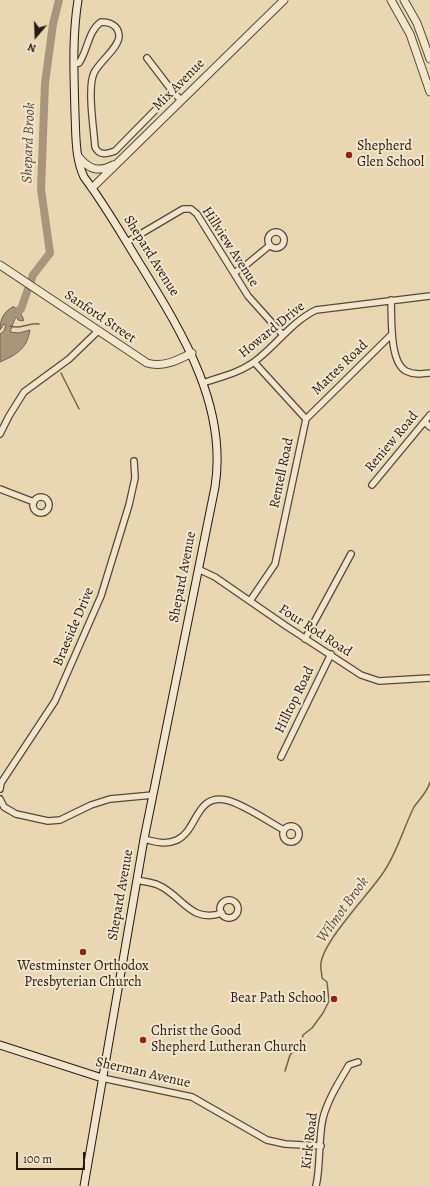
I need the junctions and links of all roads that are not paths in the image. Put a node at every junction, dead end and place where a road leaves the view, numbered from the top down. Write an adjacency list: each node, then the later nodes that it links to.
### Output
1 (78, 0): 7 (main road, Shepard Avenue)
2 (284, 0): 10 (main road, Mix Avenue)
3 (404, 0): 6 (main road)
4 (393, 1): 8 (main road)
5 (147, 58): 9 (street)
6 (430, 59)
7 (74, 64): 9 (street); 11 (main road, Shepard Avenue)
8 (430, 91)
9 (173, 92): 10 (street)
10 (181, 100): 12 (main road, Mix Avenue)
11 (78, 156): 12 (main road); 13 (main road, Shepard Avenue)
12 (120, 161): 13 (main road, Mix Avenue)
13 (92, 188): 14 (main road, Shepard Avenue)
14 (127, 242): 17 (street, Hillview Avenue); 23 (main road, Shepard Avenue)
15 (269, 246): 17 (street)
16 (0, 265): 20 (main road, Sanford Street)
17 (234, 273): 21 (street, Hillview Avenue)
18 (430, 296): 19 (street, Howard Drive)
19 (391, 300): 21 (street, Howard Drive); 22 (street)
20 (98, 331): 23 (main road, Sanford Street); 31 (street)
21 (283, 335): 24 (street, Howard Drive)
22 (391, 335): 25 (street); 28 (street, Mattes Road)
23 (192, 353): 26 (main road, Shepard Avenue)
24 (254, 362): 26 (street, Howard Drive); 28 (street)
25 (430, 373)
26 (203, 383): 37 (main road, Shepard Avenue)
27 (430, 415): 29 (street, Reniew Road)
28 (306, 419): 38 (street, Rentell Road)
29 (424, 422): 30 (street); 33 (street, Reniew Road)
30 (430, 427)
31 (0, 434)
32 (134, 461): 43 (street, Braeside Drive)
33 (372, 485)
34 (0, 489): 35 (street)
35 (34, 502)
36 (351, 554): 39 (street)
37 (198, 569): 38 (street, Four Rod Road); 44 (main road, Shepard Avenue)
38 (250, 601): 39 (street, Four Rod Road)
39 (305, 638): 40 (street, Four Rod Road)
40 (331, 654): 41 (street, Four Rod Road); 42 (street, Hilltop Road)
41 (430, 678)
42 (281, 757)
43 (0, 789)
44 (153, 795): 45 (street); 47 (main road, Shepard Avenue)
45 (0, 799)
46 (284, 830): 47 (street)
47 (144, 839): 48 (main road, Shepard Avenue)
48 (137, 880): 49 (street); 52 (main road, Shepard Avenue)
49 (222, 912)
50 (0, 1045): 52 (main road, Sherman Avenue)
51 (358, 1062): 53 (street, Kirk Road)
52 (102, 1078): 53 (street, Sherman Avenue); 54 (main road, Shepard Avenue)
53 (321, 1146): 55 (street, Kirk Road)
54 (84, 1186)
55 (316, 1186)

